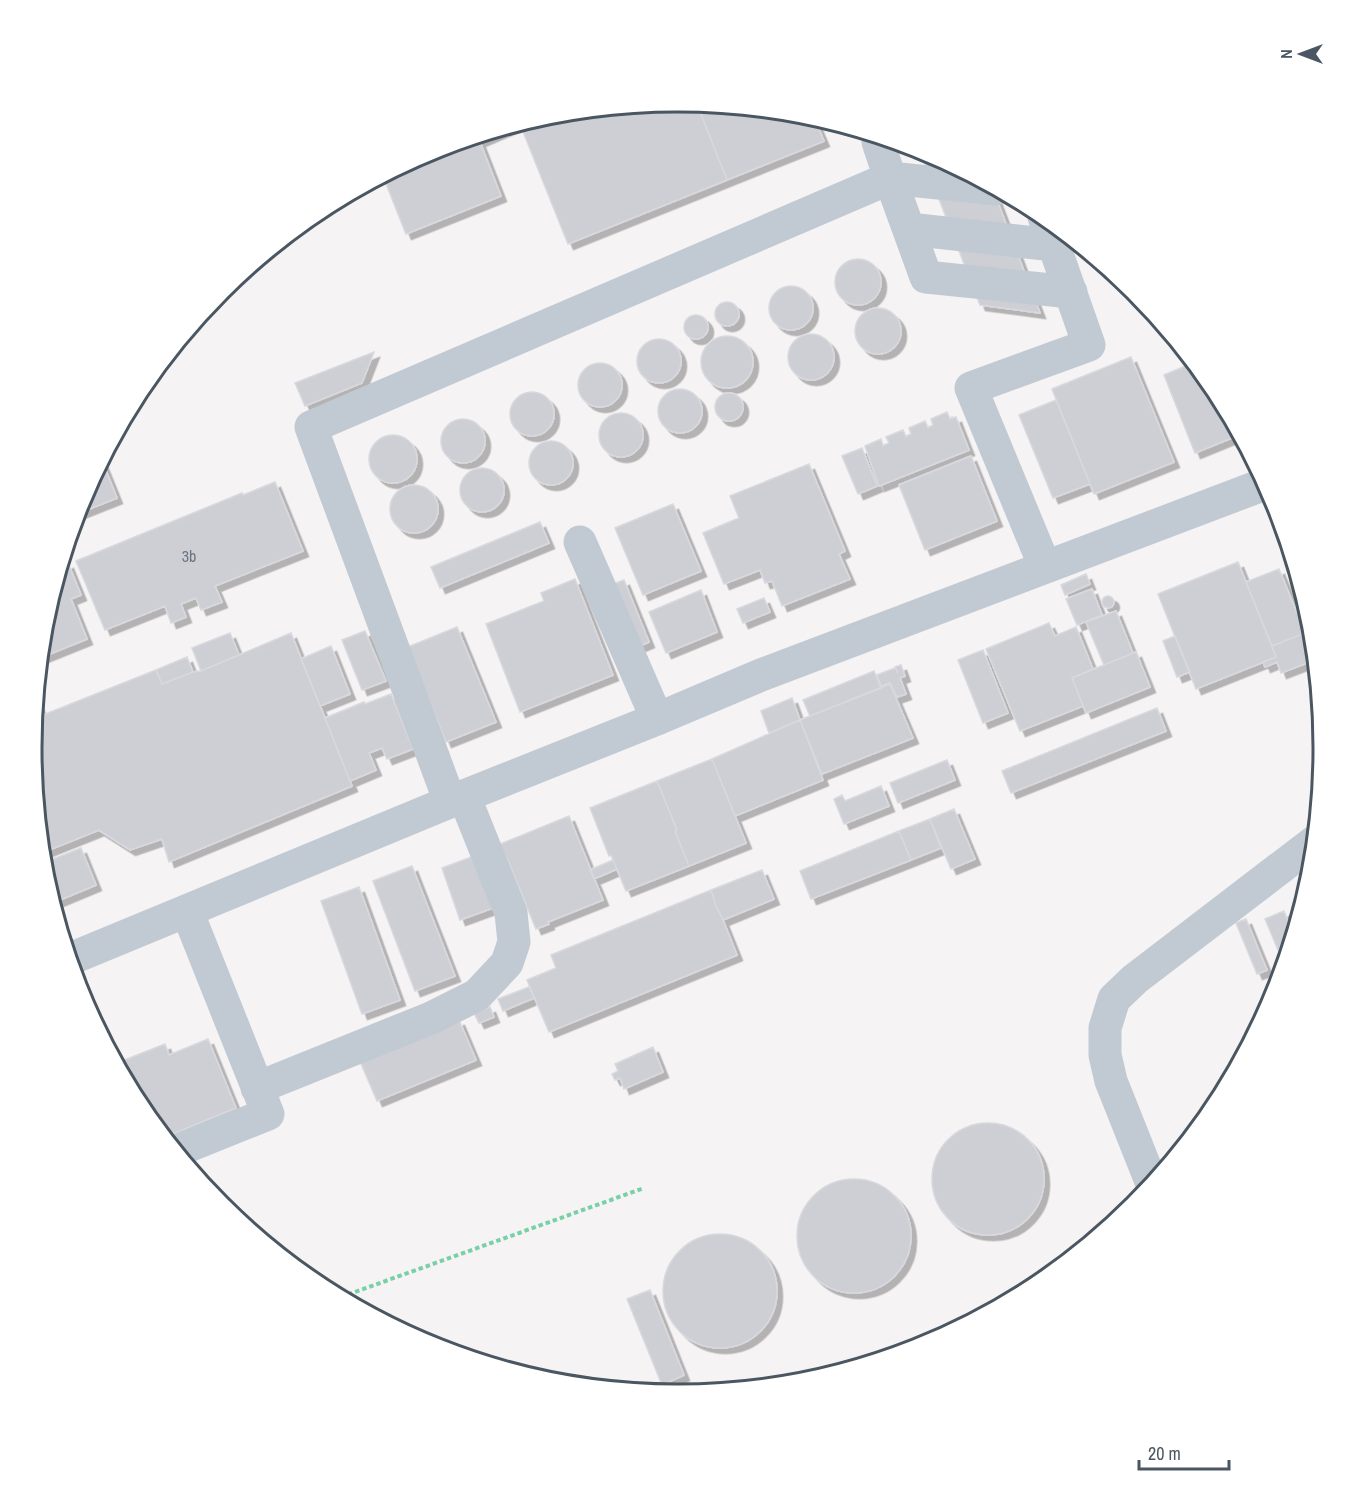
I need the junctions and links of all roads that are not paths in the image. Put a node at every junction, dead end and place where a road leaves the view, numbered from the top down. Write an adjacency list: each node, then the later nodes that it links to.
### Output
1 (879, 145): 2 (lane)
2 (890, 178): 3 (lane); 4 (lane); 12 (lane)
3 (975, 187)
4 (909, 229): 5 (lane); 7 (lane)
5 (1046, 231)
6 (1050, 234): 7 (lane)
7 (1071, 292): 10 (lane)
8 (1257, 487): 10 (lane)
9 (580, 542): 11 (lane)
10 (1045, 567): 11 (lane)
11 (657, 719): 12 (lane)
12 (457, 799): 14 (lane); 16 (lane)
13 (1305, 849): 18 (lane)
14 (187, 911): 15 (lane); 16 (lane)
15 (77, 956)
16 (257, 1088): 17 (lane)
17 (184, 1148)
18 (1148, 1174)

